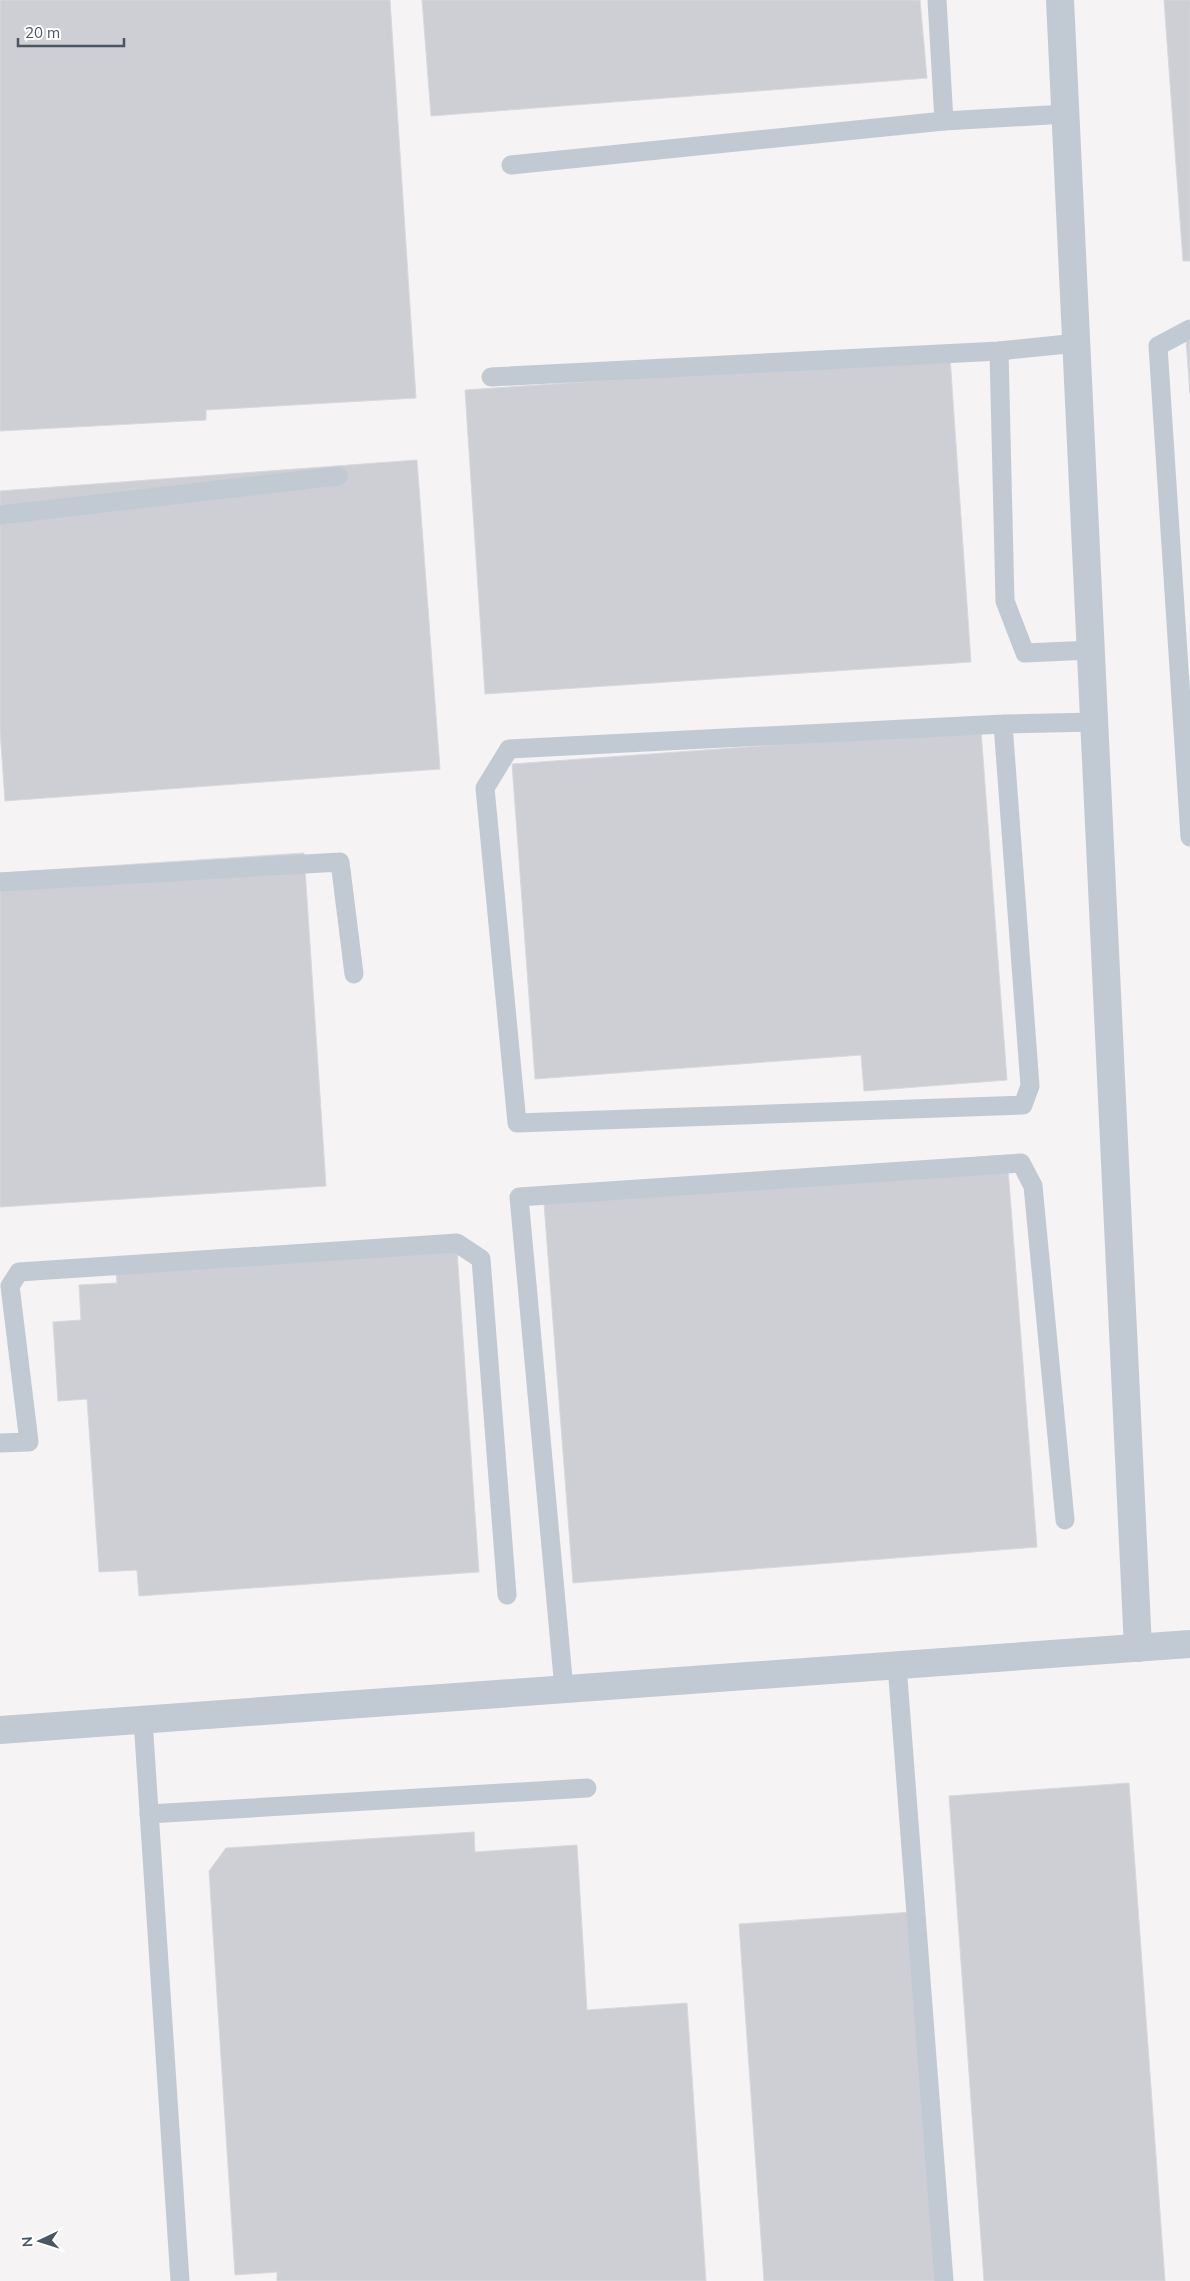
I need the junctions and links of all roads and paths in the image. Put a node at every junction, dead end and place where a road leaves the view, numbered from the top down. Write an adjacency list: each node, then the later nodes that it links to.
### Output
1 (937, 0): 4 (lane)
2 (1060, 0): 3 (street)
3 (1066, 114): 4 (lane); 7 (street)
4 (944, 121): 5 (lane)
5 (511, 165)
6 (1190, 329): 15 (lane)
7 (1077, 343): 8 (lane); 12 (street)
8 (999, 351): 9 (lane); 12 (lane)
9 (491, 377)
10 (338, 476): 11 (lane)
11 (0, 515)
12 (1091, 650): 13 (street)
13 (1095, 722): 14 (lane); 22 (street)
14 (1004, 724): 14 (lane)
15 (1190, 837)
16 (0, 882): 17 (lane)
17 (354, 974)
18 (0, 1443): 20 (lane)
19 (1065, 1520): 24 (lane)
20 (507, 1595)
21 (1190, 1644): 22 (street)
22 (1138, 1648): 23 (street)
23 (897, 1665): 24 (street); 30 (lane)
24 (564, 1689): 25 (street)
25 (142, 1720): 26 (street); 28 (lane)
26 (0, 1730)
27 (587, 1788): 28 (lane)
28 (149, 1814): 29 (lane)
29 (180, 2281)
30 (944, 2281)

